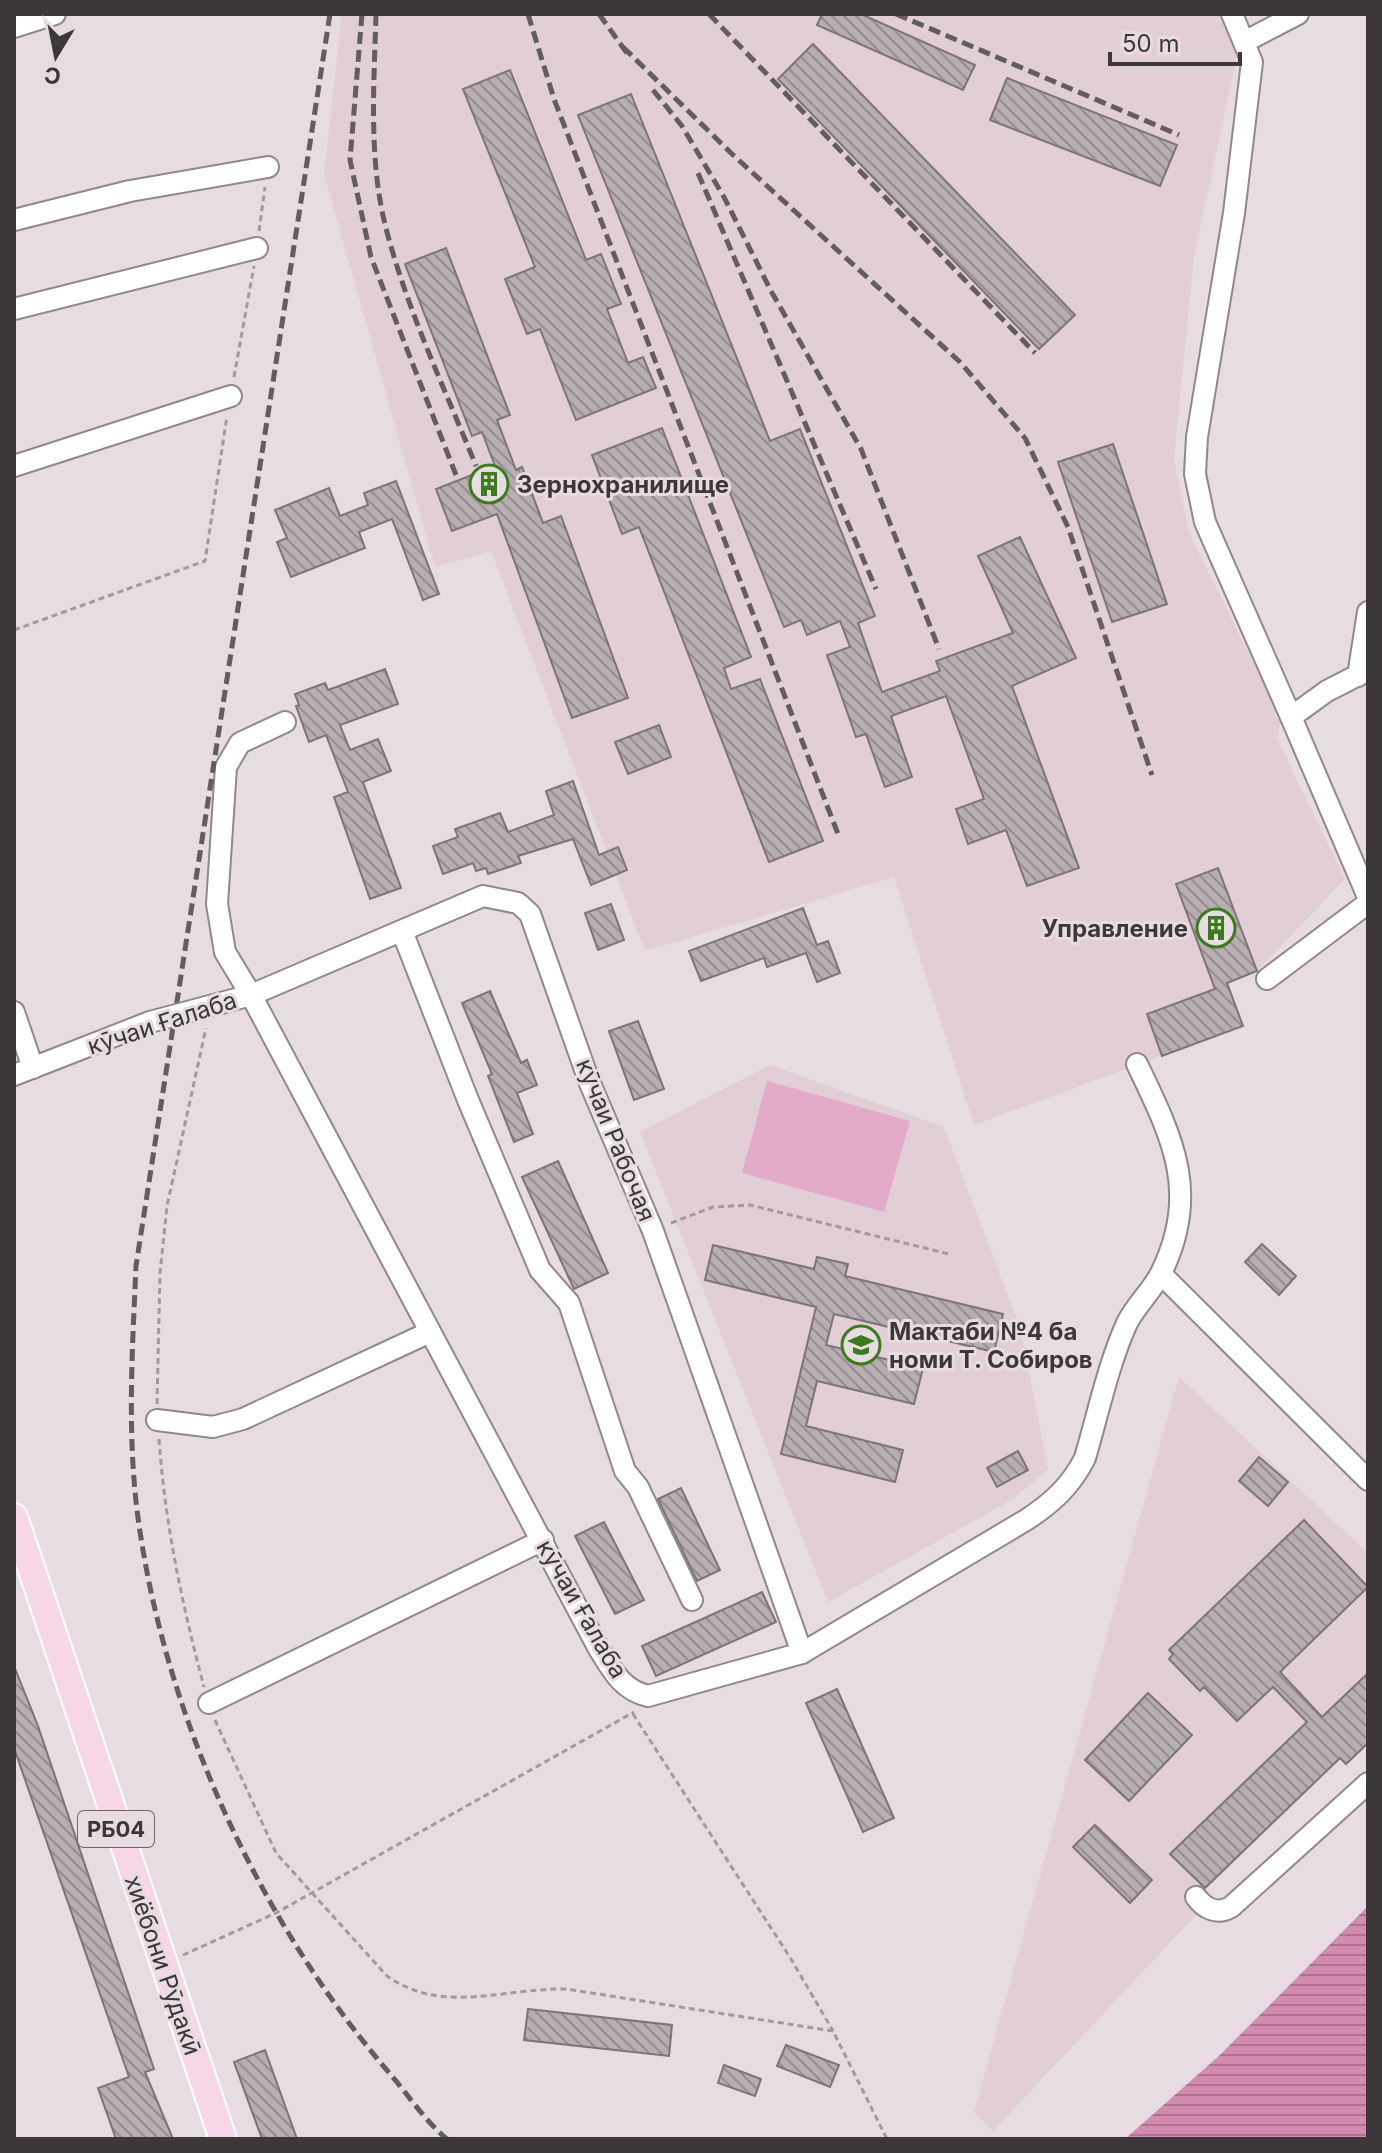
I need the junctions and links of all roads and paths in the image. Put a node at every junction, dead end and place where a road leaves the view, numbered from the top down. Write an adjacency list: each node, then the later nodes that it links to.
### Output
1 (55, 14): 4 (street)
2 (1232, 14): 5 (street)
3 (1298, 14): 5 (street)
4 (14, 27)
5 (1246, 41): 15 (street)
6 (268, 167): 7 (street); 8 (path)
7 (14, 220)
8 (257, 248): 9 (street); 10 (path)
9 (14, 309)
10 (231, 396): 11 (street); 13 (path)
11 (14, 466)
12 (1368, 612): 14 (street)
13 (14, 630)
14 (1363, 673): 15 (street)
15 (1291, 717): 17 (street)
16 (285, 722): 20 (street)
17 (1368, 900): 19 (street)
18 (402, 931): 20 (street, кӯчаи Рабочая); 34 (street); 35 (street, кӯчаи Рабочая)
19 (1267, 979)
20 (251, 995): 21 (street, кӯчаи Ғалаба); 28 (street, кӯчаи Ғалаба)
21 (208, 1006): 24 (street, кӯчаи Ғалаба, bridge); 29 (path)
22 (14, 1012): 24 (street)
23 (1137, 1064): 27 (street, кӯчаи Ғалаба)
24 (24, 1072)
25 (675, 1222): 26 (path)
26 (949, 1254)
27 (1161, 1274): 30 (street); 35 (street, кӯчаи Ғалаба)
28 (430, 1332): 29 (street); 32 (street, кӯчаи Ғалаба)
29 (157, 1420): 37 (path)
30 (1368, 1480)
31 (14, 1517): 33 (main road, хиёбони Рӯдакӣ / РБ04)
32 (543, 1540): 36 (street, кӯчаи Ғалаба); 37 (street)
33 (22, 1570): 42 (main road, хиёбони Рӯдакӣ / РБ04)
34 (692, 1600)
35 (802, 1653): 36 (street, кӯчаи Ғалаба)
36 (638, 1694): 38 (path)
37 (209, 1703): 40 (path)
38 (633, 1714): 40 (path); 43 (path)
39 (1368, 1783): 41 (street)
40 (312, 1893): 42 (path); 43 (path)
41 (1196, 1897)
42 (162, 1965): 44 (main road, хиёбони Рӯдакӣ / РБ04)
43 (833, 2031): 45 (path)
44 (223, 2139)
45 (887, 2139)

